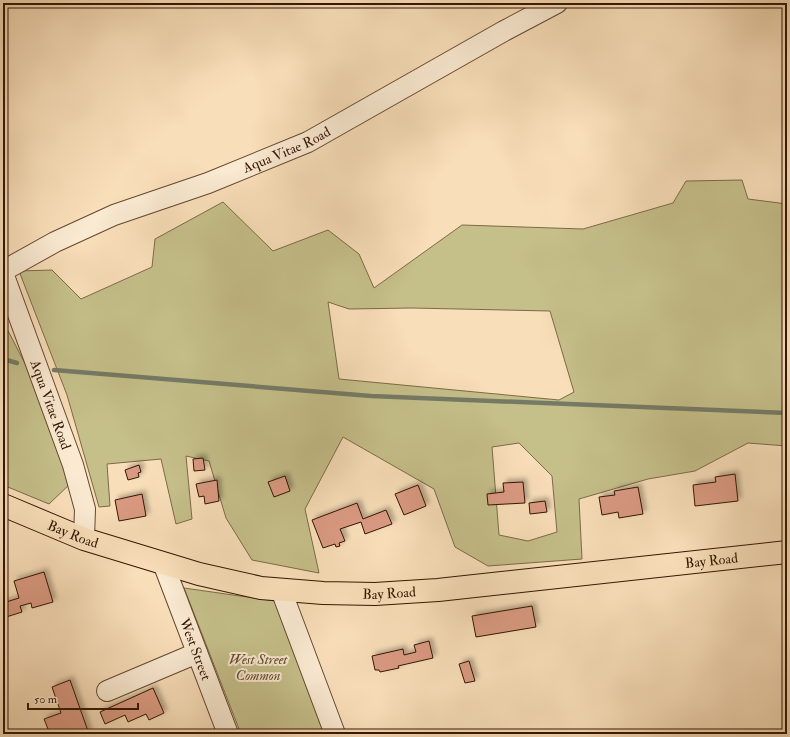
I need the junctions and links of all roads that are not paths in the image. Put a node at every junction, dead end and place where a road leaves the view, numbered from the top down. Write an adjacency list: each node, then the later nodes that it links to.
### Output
1 (557, 3): 2 (street, Aqua Vitae Road)
2 (3, 272): 4 (street, Aqua Vitae Road)
3 (3, 505): 4 (main road, Bay Road)
4 (84, 539): 6 (main road, Bay Road)
5 (787, 552): 7 (main road, Bay Road)
6 (163, 563): 7 (main road, Bay Road); 8 (street, West Street)
7 (281, 590): 11 (street)
8 (197, 653): 9 (street); 10 (street, West Street)
9 (107, 691)
10 (228, 734)
11 (335, 734)

